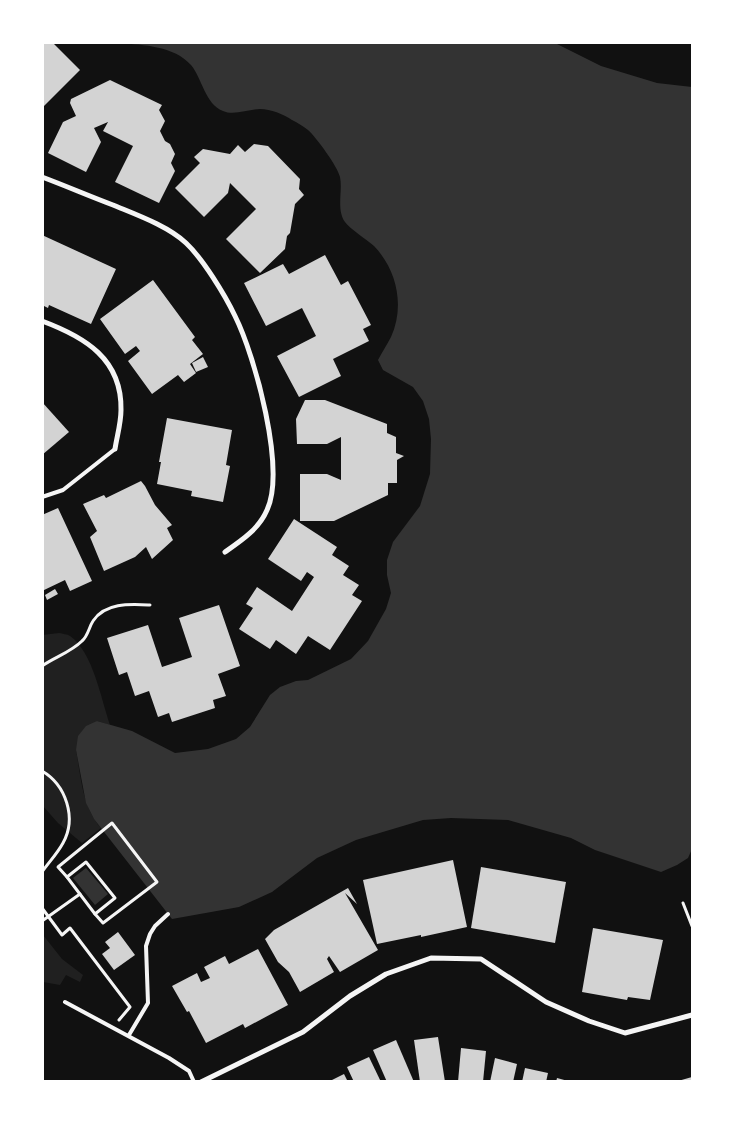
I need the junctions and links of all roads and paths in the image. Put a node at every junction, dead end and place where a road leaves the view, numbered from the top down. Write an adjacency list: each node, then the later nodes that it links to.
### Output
1 (42, 177): 5 (street)
2 (42, 321): 3 (street)
3 (115, 449): 4 (lane)
4 (42, 497)
5 (225, 552)
6 (150, 605): 7 (path)
7 (42, 666)
8 (42, 771): 9 (path)
9 (42, 872)
10 (66, 877): 11 (path); 14 (path); 14 (path)
11 (80, 894): 14 (path); 16 (path)
12 (683, 903): 18 (path)
13 (42, 908): 16 (path)
14 (95, 914)
15 (168, 914): 22 (lane)
16 (49, 917): 17 (path); 21 (path)
17 (42, 922)
18 (692, 926)
19 (66, 1002): 21 (lane)
20 (692, 1014): 24 (street)
21 (113, 1026): 22 (lane)
22 (128, 1035): 23 (lane)
23 (194, 1082)
24 (202, 1082)

